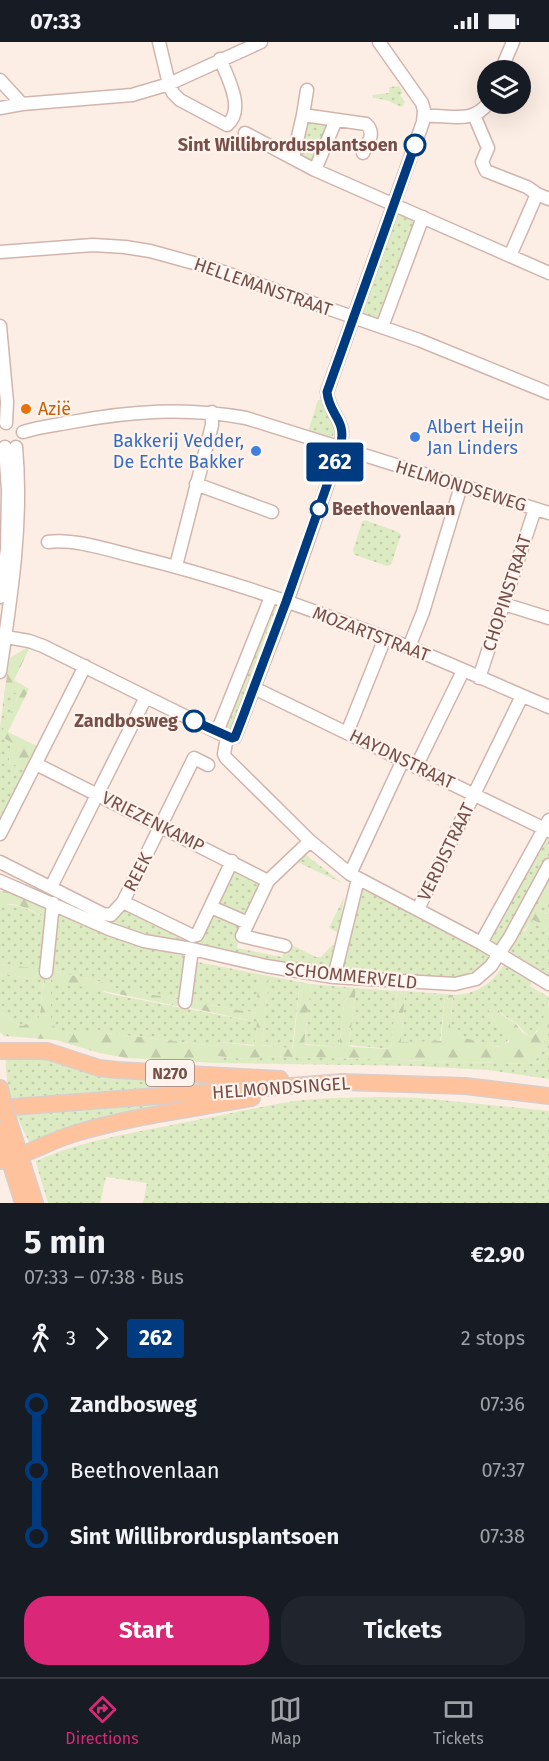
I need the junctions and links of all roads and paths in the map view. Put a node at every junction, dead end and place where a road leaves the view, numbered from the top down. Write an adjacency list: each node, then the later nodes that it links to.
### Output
1 (159, 42): 8 (street)
2 (261, 42): 5 (street)
3 (379, 42): 15 (street)
4 (513, 42): 6 (street)
5 (220, 59): 8 (street); 8 (street)
6 (505, 60)
7 (0, 80): 10 (street)
8 (168, 84): 10 (street)
9 (307, 90): 13 (street)
10 (22, 104): 11 (street)
11 (0, 108)
12 (477, 112): 14 (street)
13 (303, 115): 16 (street); 19 (street)
14 (474, 115): 15 (street); 21 (street)
15 (424, 116): 22 (street)
16 (336, 120): 18 (street); 20 (street)
17 (245, 133): 19 (street)
18 (363, 153)
19 (293, 158): 20 (street)
20 (315, 170): 22 (street)
21 (543, 197): 25 (street)
22 (394, 204): 23 (street); 27 (street)
23 (423, 217): 25 (street); 29 (street)
24 (0, 252): 27 (street, HELLEMANSTRAAT)
25 (510, 256): 26 (street)
26 (549, 273)
27 (355, 318): 29 (street, HELLEMANSTRAAT); 35 (street)
28 (0, 326): 32 (street)
29 (382, 327): 30 (street, HELLEMANSTRAAT)
30 (549, 393)
31 (212, 412): 33 (street, HELMONDSEWEG); 35 (street, HELMONDSEWEG); 36 (street)
32 (3, 425): 33 (street)
33 (22, 432): 34 (street)
34 (7, 446): 43 (street); 48 (street)
35 (340, 448): 37 (street, HELMONDSEWEG); 45 (street)
36 (196, 484): 39 (street); 42 (street)
37 (461, 486): 38 (street, HELMONDSEWEG); 50 (street)
38 (535, 509): 40 (street, HELMONDSEWEG); 46 (street, CHOPINSTRAAT)
39 (272, 512)
40 (549, 513)
41 (48, 542): 42 (street, MOZARTSTRAAT)
42 (176, 566): 44 (street, MOZARTSTRAAT)
43 (0, 597)
44 (271, 597): 45 (street, MOZARTSTRAAT); 60 (street)
45 (286, 602): 49 (street, MOZARTSTRAAT); 55 (street)
46 (504, 604): 47 (street); 54 (street, CHOPINSTRAAT)
47 (549, 618)
48 (3, 636): 51 (street); 53 (street)
49 (385, 638): 50 (street, MOZARTSTRAAT); 59 (street)
50 (409, 647): 52 (street, MOZARTSTRAAT)
51 (85, 666): 57 (street); 62 (street)
52 (463, 671): 54 (street, MOZARTSTRAAT); 64 (street)
53 (0, 672)
54 (479, 678): 56 (street, MOZARTSTRAAT)
55 (254, 688): 59 (street, HAYDNSTRAAT); 60 (street)
56 (522, 696): 58 (street, MOZARTSTRAAT); 66 (street, VERDISTRAAT)
57 (146, 697): 60 (street); 65 (street)
58 (549, 707)
59 (347, 733): 61 (street, HAYDNSTRAAT)
60 (222, 734): 70 (street)
61 (403, 760): 64 (street, HAYDNSTRAAT); 74 (street)
62 (36, 764): 65 (street, VRIEZENKAMP); 69 (street)
63 (208, 765): 67 (street, REEK)
64 (416, 767): 66 (street, HAYDNSTRAAT)
65 (97, 794): 67 (street, VRIEZENKAMP); 77 (street)
66 (474, 794): 68 (street, HAYDNSTRAAT); 81 (street, VERDISTRAAT)
67 (161, 826): 71 (street, VRIEZENKAMP); 78 (street, REEK)
68 (547, 826): 83 (street)
69 (0, 834)
70 (310, 841): 74 (street); 76 (street)
71 (232, 861): 76 (street, VRIEZENKAMP); 80 (street)
72 (0, 862): 77 (street)
73 (549, 865): 86 (street, SCHOMMERVELD)
74 (354, 877): 81 (street); 88 (street)
75 (0, 881): 79 (street, SCHOMMERVELD)
76 (268, 881): 82 (street)
77 (51, 887): 78 (street)
78 (123, 902): 80 (street)
79 (53, 903): 85 (street, SCHOMMERVELD); 87 (street)
80 (211, 907): 82 (street)
81 (418, 909): 83 (street)
82 (248, 923): 84 (street, SCHOMMERVELD)
83 (481, 943): 86 (street)
84 (285, 946)
85 (192, 949): 88 (street, SCHOMMERVELD); 90 (street)
86 (500, 954): 88 (street, SCHOMMERVELD); 89 (street)
87 (46, 972)
88 (334, 977)
89 (549, 984)
90 (185, 1002)
91 (0, 1050): 92 (main road, N270)
92 (343, 1082): 93 (main road, HELMONDSINGEL / N270); 94 (main road, HELMONDSINGEL / N270)
93 (284, 1087): 95 (main road, HELMONDSINGEL / N270); 97 (main road, N270)
94 (549, 1096)
95 (6, 1103): 97 (main road)
96 (0, 1130): 97 (main road)
97 (10, 1159): 98 (main road); 99 (main road)
98 (23, 1203)
99 (35, 1203)

